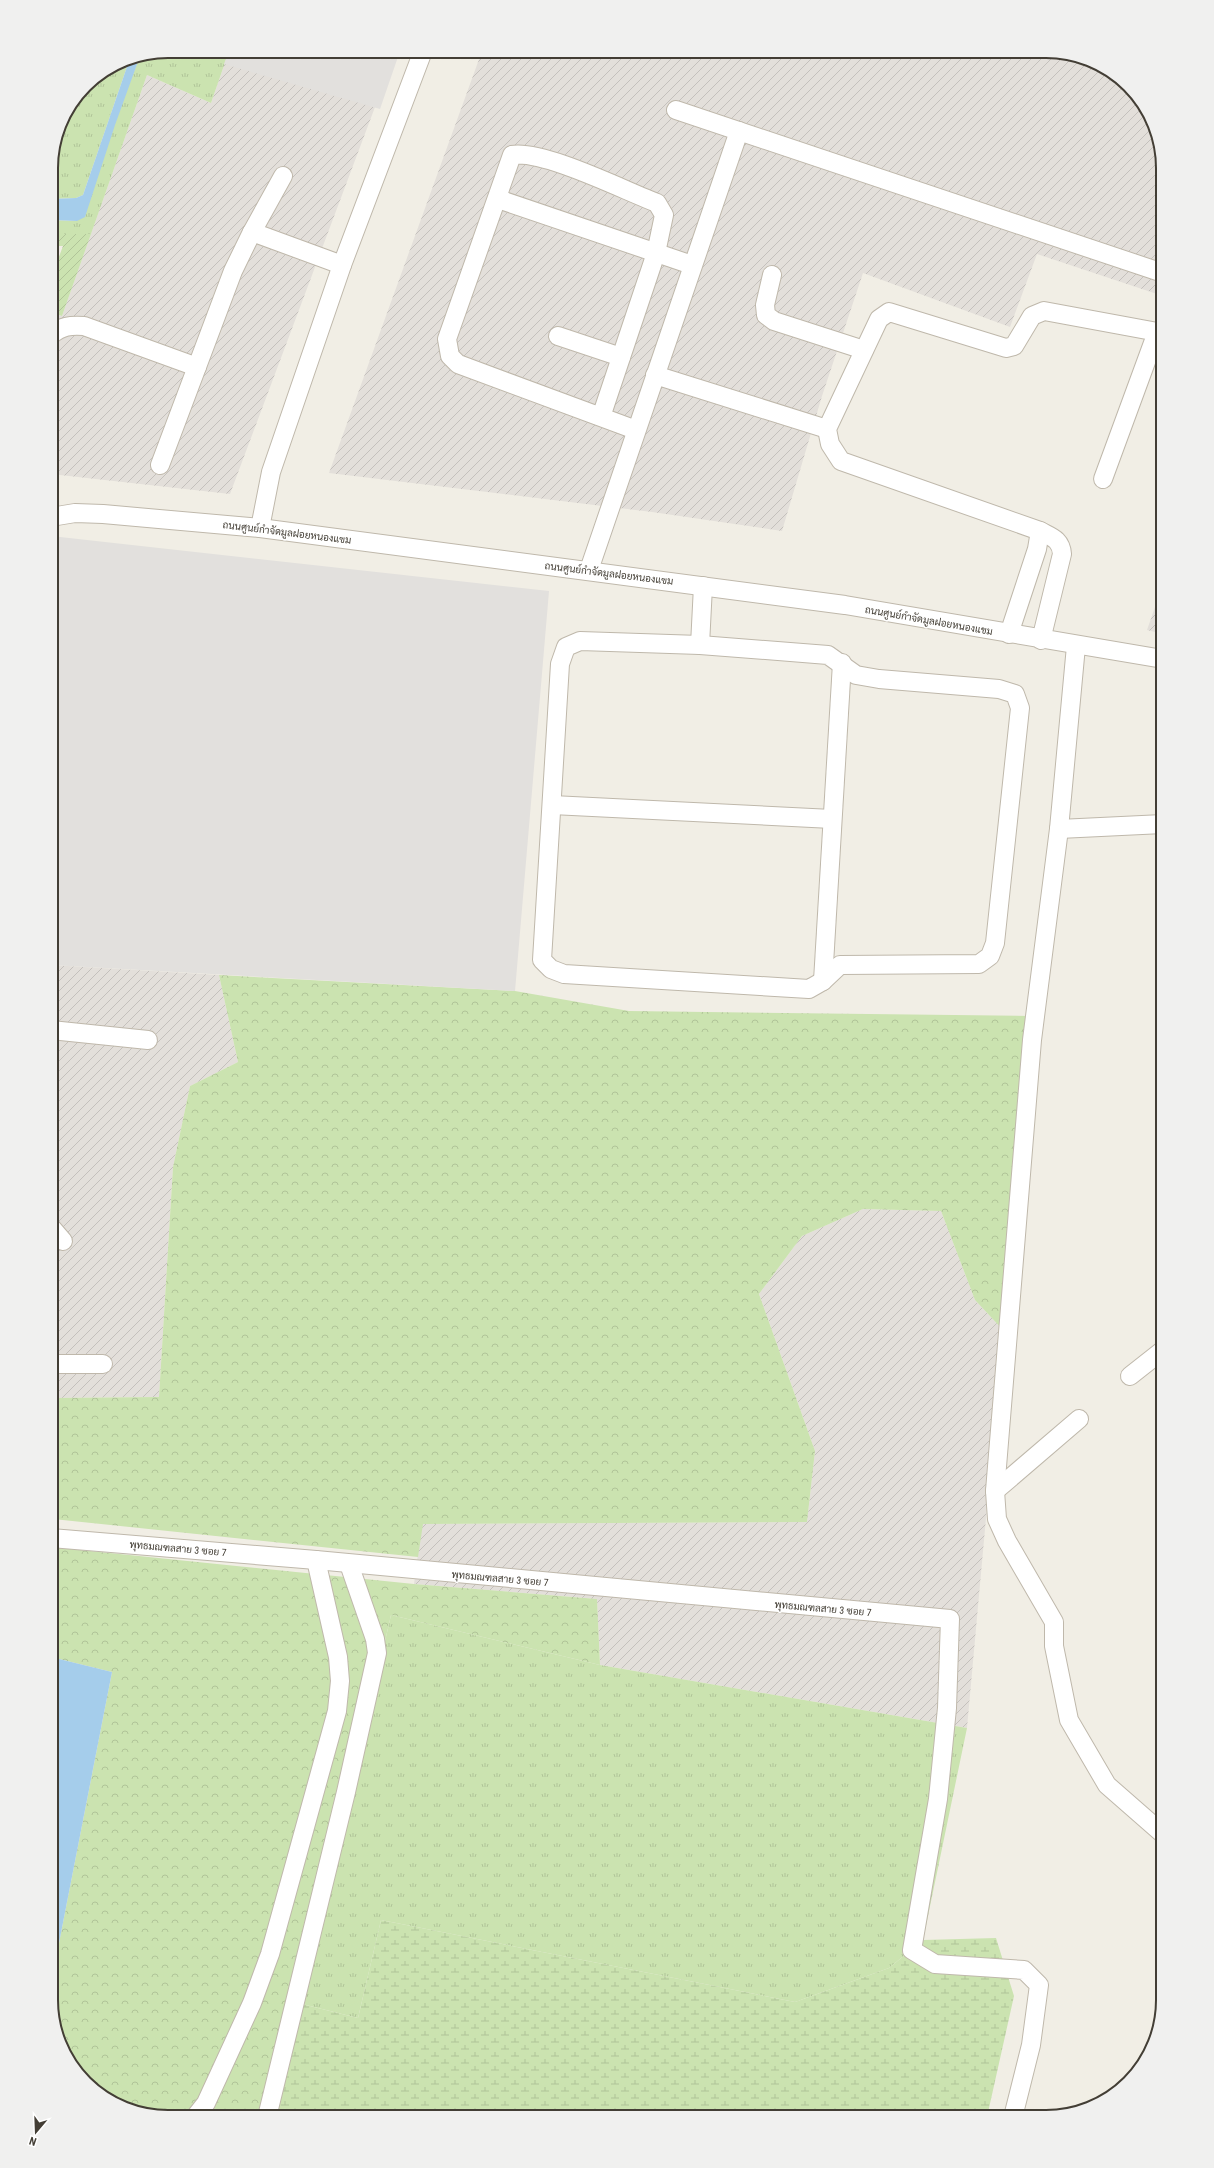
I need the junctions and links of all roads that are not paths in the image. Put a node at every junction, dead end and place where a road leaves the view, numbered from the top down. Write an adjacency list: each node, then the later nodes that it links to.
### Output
1 (420, 58): 8 (street)
2 (676, 110): 3 (street)
3 (739, 131): 9 (street); 10 (street)
4 (283, 176): 6 (street)
5 (498, 199): 7 (street); 7 (street); 20 (street)
6 (252, 232): 8 (street); 18 (street)
7 (656, 253): 9 (street); 17 (street)
8 (342, 265): 26 (street)
9 (692, 265): 19 (street)
10 (1156, 271)
11 (772, 275): 16 (street)
12 (58, 330): 18 (street)
13 (1156, 331): 16 (street)
14 (558, 336): 17 (street)
15 (1156, 342): 24 (street)
16 (864, 350): 21 (street)
17 (621, 357): 20 (street)
18 (197, 367): 23 (street)
19 (655, 375): 21 (street); 22 (street)
20 (602, 417): 22 (street)
21 (827, 429): 27 (street)
22 (636, 430): 28 (street)
23 (160, 465)
24 (1103, 479)
25 (58, 516): 26 (street, ถนนศูนย์กำจัดมูลฝอยหนองแขม)
26 (260, 528): 28 (street, ถนนศูนย์กำจัดมูลฝอยหนองแขม)
27 (1040, 530): 30 (street); 31 (street)
28 (589, 570): 29 (street, ถนนศูนย์กำจัดมูลฝอยหนองแขม)
29 (703, 586): 30 (street, ถนนศูนย์กำจัดมูลฝอยหนองแขม); 32 (street)
30 (1009, 634): 31 (street, ถนนศูนย์กำจัดมูลฝอยหนองแขม)
31 (1041, 640): 33 (street, ถนนศูนย์กำจัดมูลฝอยหนองแขม)
32 (700, 645): 35 (street); 36 (street)
33 (1076, 646): 34 (street, ถนนศูนย์กำจัดมูลฝอยหนองแขม); 39 (street)
34 (1156, 658)
35 (842, 663): 37 (street); 40 (street)
36 (552, 805): 37 (street); 40 (street)
37 (832, 819): 40 (street)
38 (1156, 824): 39 (street)
39 (1059, 829): 50 (street)
40 (823, 981)
41 (58, 1031): 42 (street)
42 (148, 1040)
43 (58, 1235): 44 (street)
44 (63, 1241)
45 (1156, 1356): 48 (street)
46 (58, 1364): 47 (street)
47 (103, 1364)
48 (1130, 1376)
49 (1079, 1419): 50 (street)
50 (995, 1491): 54 (street)
51 (58, 1539): 52 (street, พุทธมณฑลสาย 3 ซอย 7)
52 (316, 1560): 53 (street, พุทธมณฑลสาย 3 ซอย 7); 55 (street)
53 (350, 1564): 56 (street); 57 (street, พุทธมณฑลสาย 3 ซอย 7)
54 (1156, 1828)
55 (201, 2110)
56 (269, 2110)
57 (1015, 2110)

